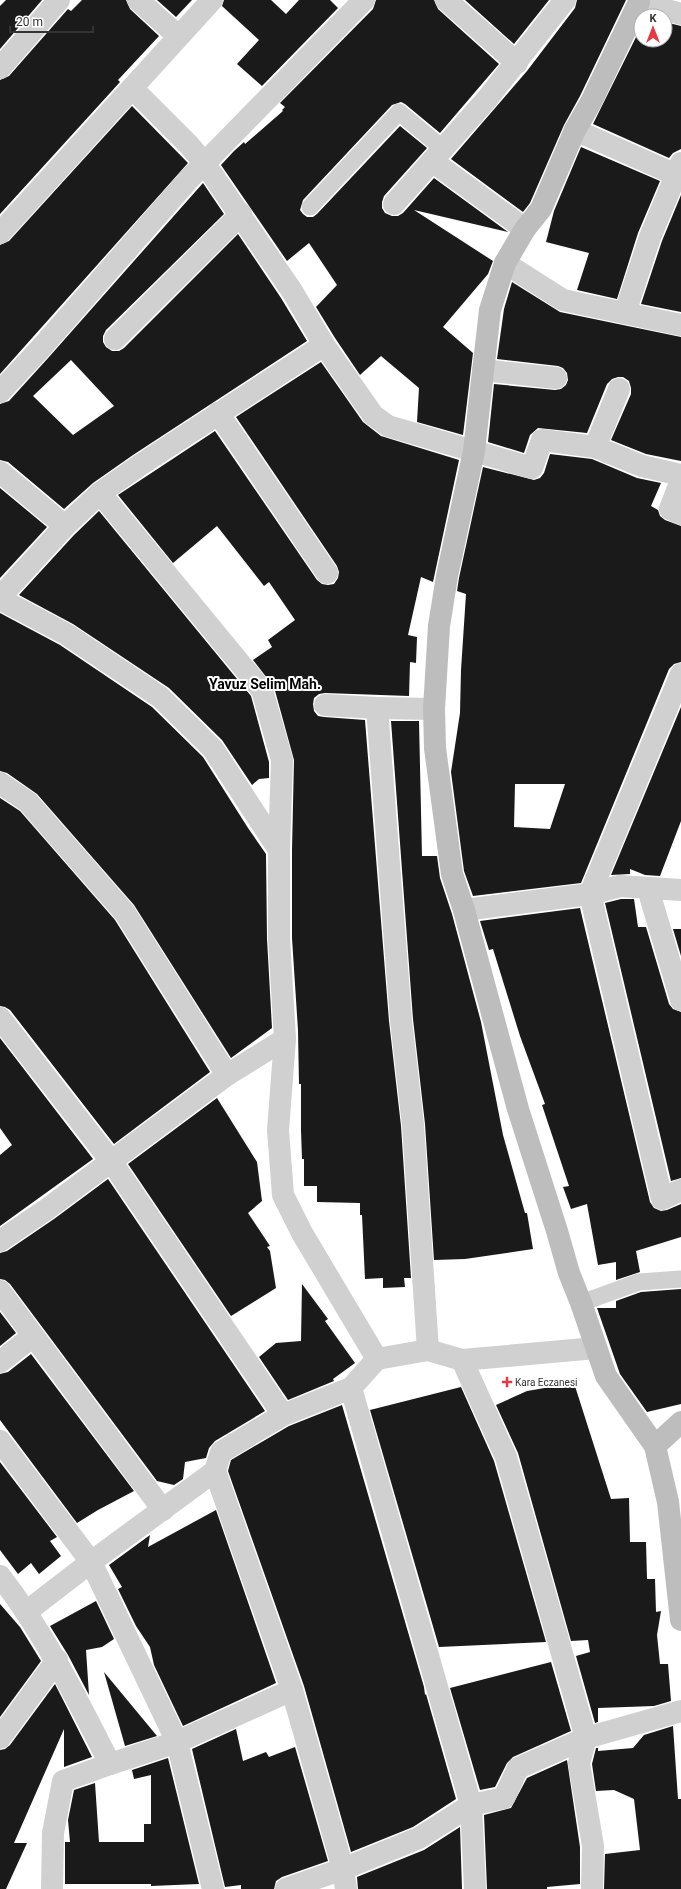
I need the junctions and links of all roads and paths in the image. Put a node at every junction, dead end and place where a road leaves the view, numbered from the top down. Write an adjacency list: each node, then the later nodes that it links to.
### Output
1 (59, 0): 11 (street)
2 (138, 0): 9 (street)
3 (212, 0): 9 (street)
4 (364, 0): 15 (street)
5 (446, 0): 10 (street)
6 (565, 0): 10 (street)
7 (639, 1): 8 (street); 13 (street)
8 (681, 14)
9 (178, 36): 12 (street)
10 (517, 63): 14 (street)
11 (0, 68)
12 (132, 88): 15 (street); 21 (street)
13 (575, 130): 16 (street); 20 (street)
14 (437, 155): 17 (street); 18 (lane); 20 (street)
15 (205, 164): 19 (street); 30 (street)
16 (679, 172): 23 (street)
17 (394, 204)
18 (310, 207)
19 (241, 214): 25 (street); 26 (street)
20 (525, 229): 22 (street)
21 (0, 233)
22 (505, 263): 23 (street); 27 (street)
23 (625, 313): 24 (street)
24 (681, 325)
25 (115, 339)
26 (324, 345): 31 (street); 33 (street)
27 (483, 370): 28 (street); 33 (street)
28 (556, 378)
29 (619, 390): 32 (street)
30 (0, 392)
31 (218, 413): 37 (street); 40 (street)
32 (595, 447): 33 (street); 35 (street)
33 (474, 451): 45 (street)
34 (0, 472): 39 (street)
35 (681, 475)
36 (681, 480): 38 (street)
37 (100, 493): 39 (street); 47 (street)
38 (681, 514)
39 (66, 526): 41 (street)
40 (327, 573)
41 (0, 598): 47 (street)
42 (681, 674): 50 (street)
43 (325, 705): 44 (street)
44 (377, 708): 45 (street); 64 (street)
45 (434, 709): 51 (street)
46 (0, 783): 55 (street)
47 (279, 850): 54 (street)
48 (648, 889): 49 (street); 50 (street); 52 (street)
49 (681, 890)
50 (590, 894): 51 (street); 57 (street)
51 (464, 910): 61 (street)
52 (681, 1000)
53 (0, 1018): 56 (street)
54 (285, 1039): 55 (street); 65 (street)
55 (227, 1075): 56 (street)
56 (111, 1161): 58 (street); 69 (street)
57 (681, 1190)
58 (0, 1241)
59 (681, 1279): 61 (lane)
60 (0, 1292): 62 (street)
61 (581, 1303): 63 (street)
62 (33, 1336): 67 (street); 75 (street)
63 (596, 1348): 66 (street); 72 (street)
64 (428, 1350): 65 (street); 66 (street)
65 (377, 1359): 68 (street)
66 (462, 1360): 84 (street)
67 (0, 1362)
68 (351, 1388): 69 (street); 87 (street)
69 (283, 1415): 73 (street)
70 (681, 1422): 72 (street)
71 (0, 1440): 76 (street)
72 (655, 1446): 74 (street)
73 (215, 1471): 75 (street); 81 (street)
74 (675, 1501): 79 (street)
75 (163, 1510): 76 (street)
76 (91, 1562): 78 (street); 85 (street)
77 (0, 1576): 78 (street)
78 (26, 1612): 80 (street)
79 (681, 1620)
80 (57, 1660): 83 (street); 86 (street)
81 (292, 1690): 85 (street); 88 (street)
82 (681, 1710): 84 (street)
83 (0, 1738)
84 (586, 1738): 87 (street); 93 (street)
85 (177, 1742): 86 (street); 90 (street)
86 (110, 1764): 89 (street)
87 (470, 1805): 88 (street); 92 (street)
88 (345, 1879): 91 (street)
89 (52, 1889)
90 (213, 1889)
91 (286, 1889)
92 (476, 1889)
93 (592, 1889)

